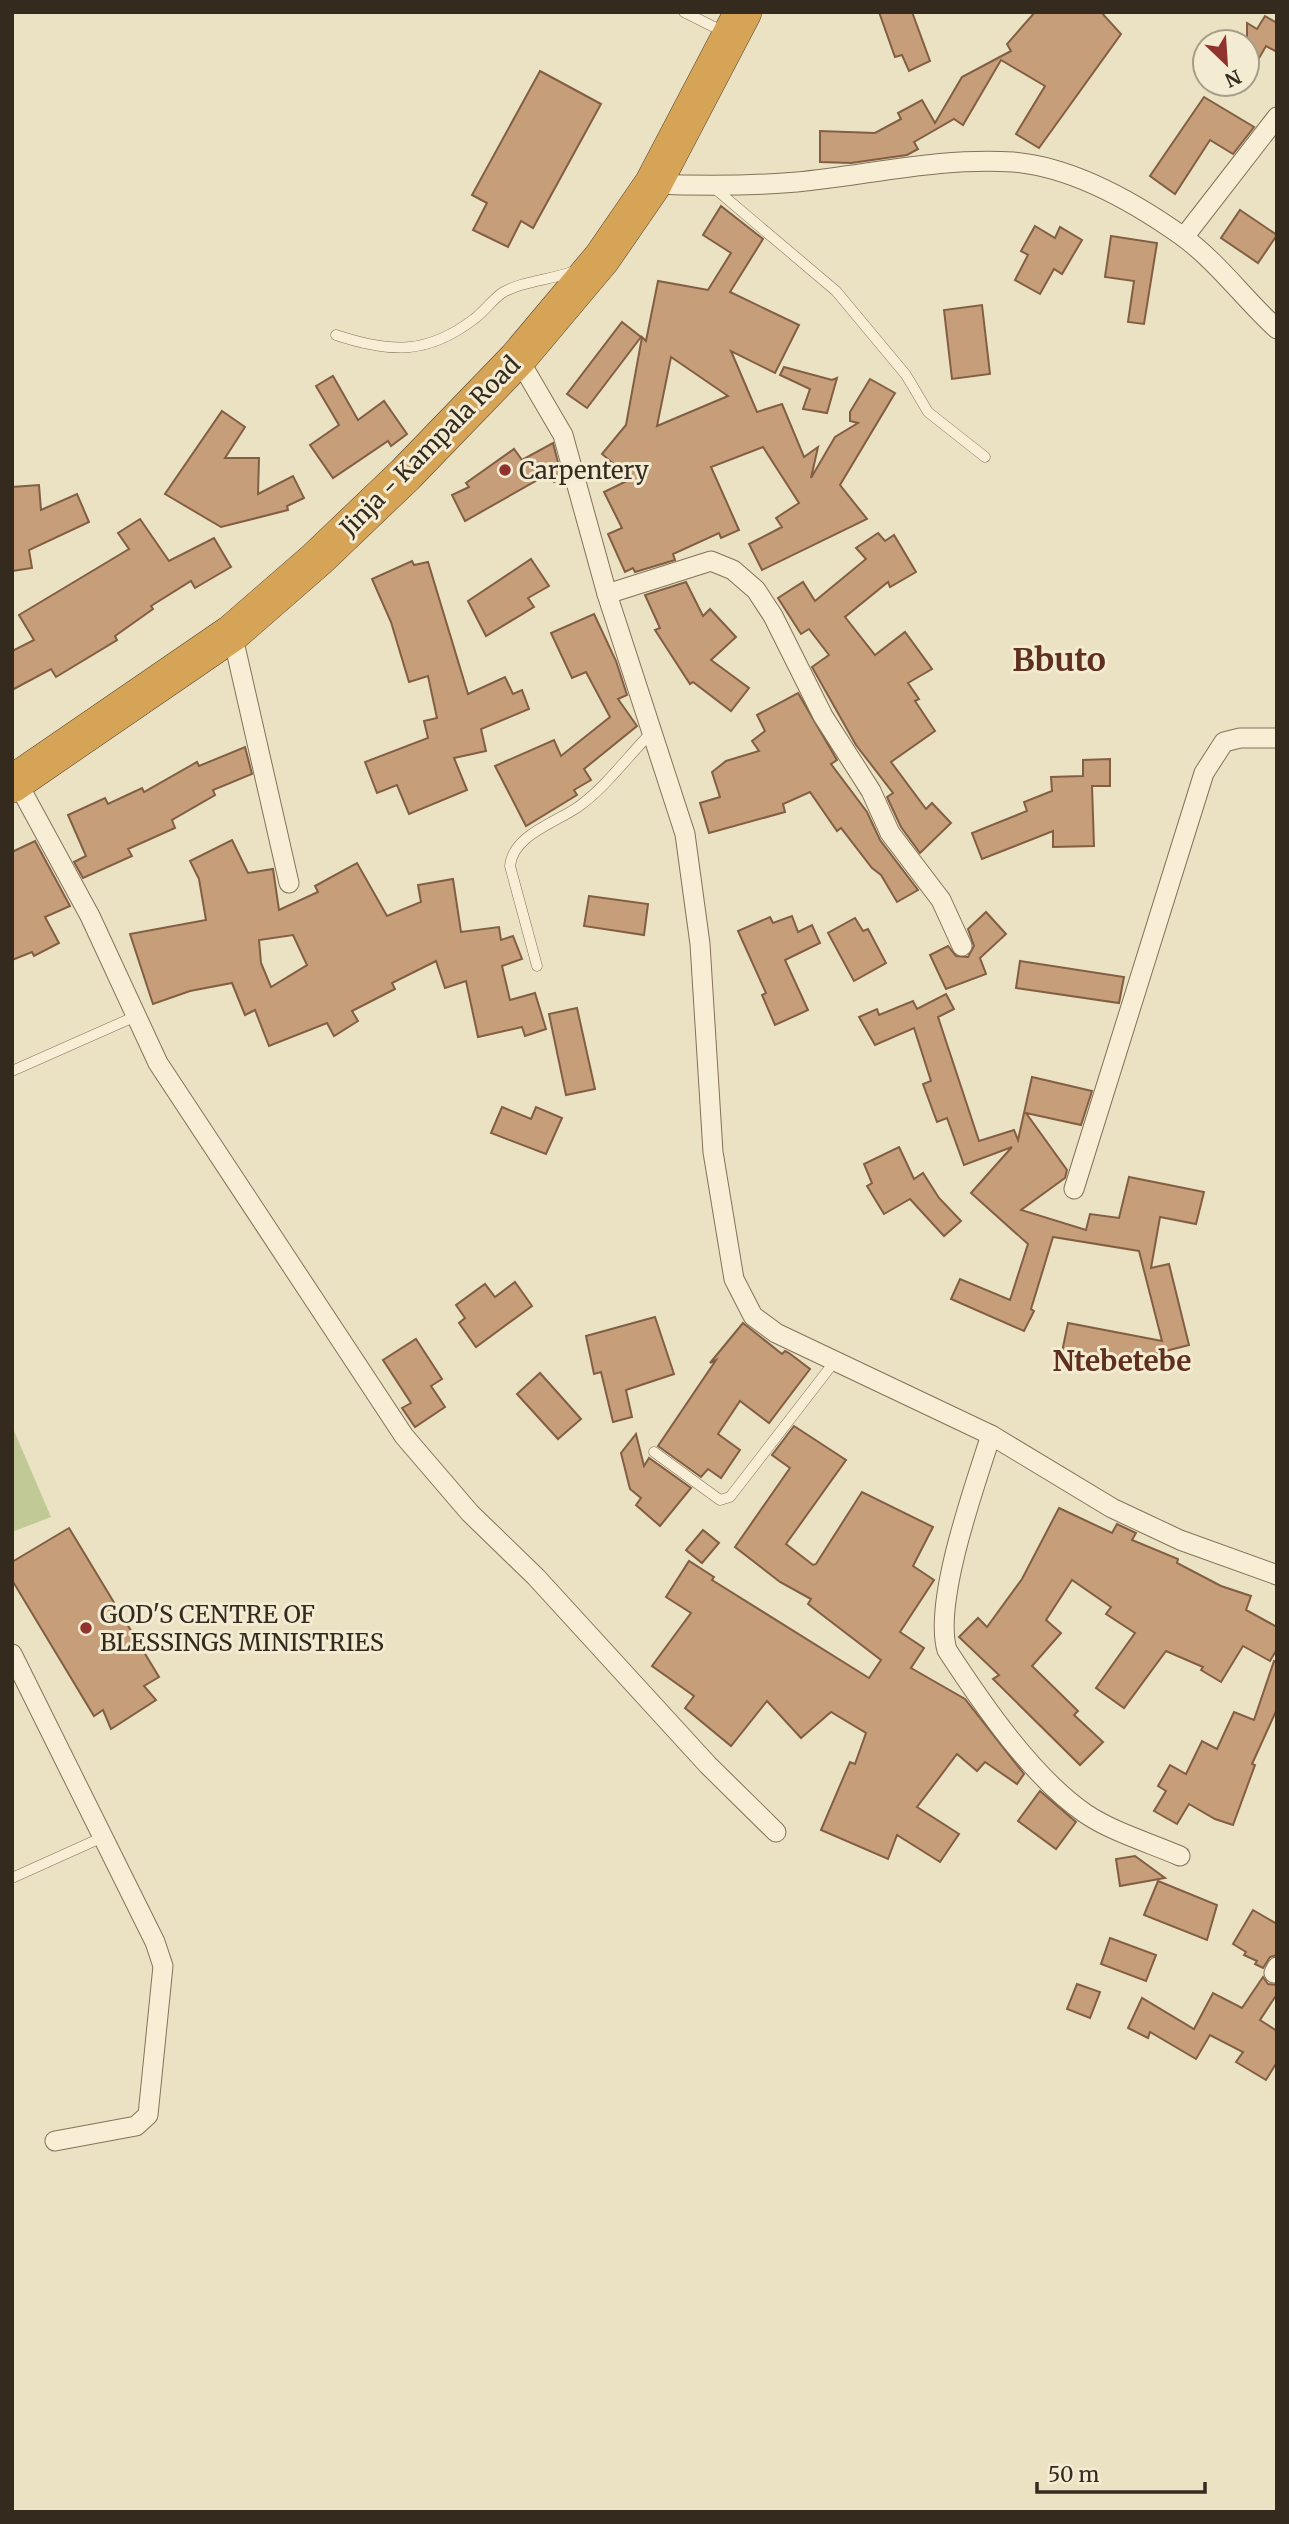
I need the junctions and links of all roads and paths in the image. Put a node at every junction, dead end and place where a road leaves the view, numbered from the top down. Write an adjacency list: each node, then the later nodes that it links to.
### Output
1 (684, 12): 2 (lane)
2 (737, 24): 4 (highway, Jinja - Kampala Road)
3 (1277, 117): 6 (street)
4 (653, 184): 5 (street); 7 (highway, Jinja - Kampala Road)
5 (712, 186): 6 (street); 11 (lane)
6 (1184, 237): 8 (street)
7 (602, 258): 9 (lane); 10 (highway, Jinja - Kampala Road)
8 (1277, 330)
9 (336, 335)
10 (517, 358): 12 (street); 13 (highway, Jinja - Kampala Road)
11 (985, 457)
12 (607, 594): 14 (street); 18 (street)
13 (232, 633): 16 (highway, Jinja - Kampala Road); 17 (street)
14 (651, 733): 19 (lane); 23 (street)
15 (1277, 738): 22 (street)
16 (15, 783): 20 (street)
17 (289, 883)
18 (962, 946)
19 (537, 966)
20 (134, 1017): 21 (lane); 28 (street)
21 (12, 1071)
22 (1074, 1188)
23 (835, 1361): 24 (street); 25 (lane)
24 (991, 1435): 26 (street); 30 (street)
25 (654, 1452)
26 (1277, 1576)
27 (12, 1654): 29 (street)
28 (776, 1832)
29 (103, 1837): 31 (lane); 32 (street)
30 (1180, 1856)
31 (12, 1878)
32 (55, 2141)

